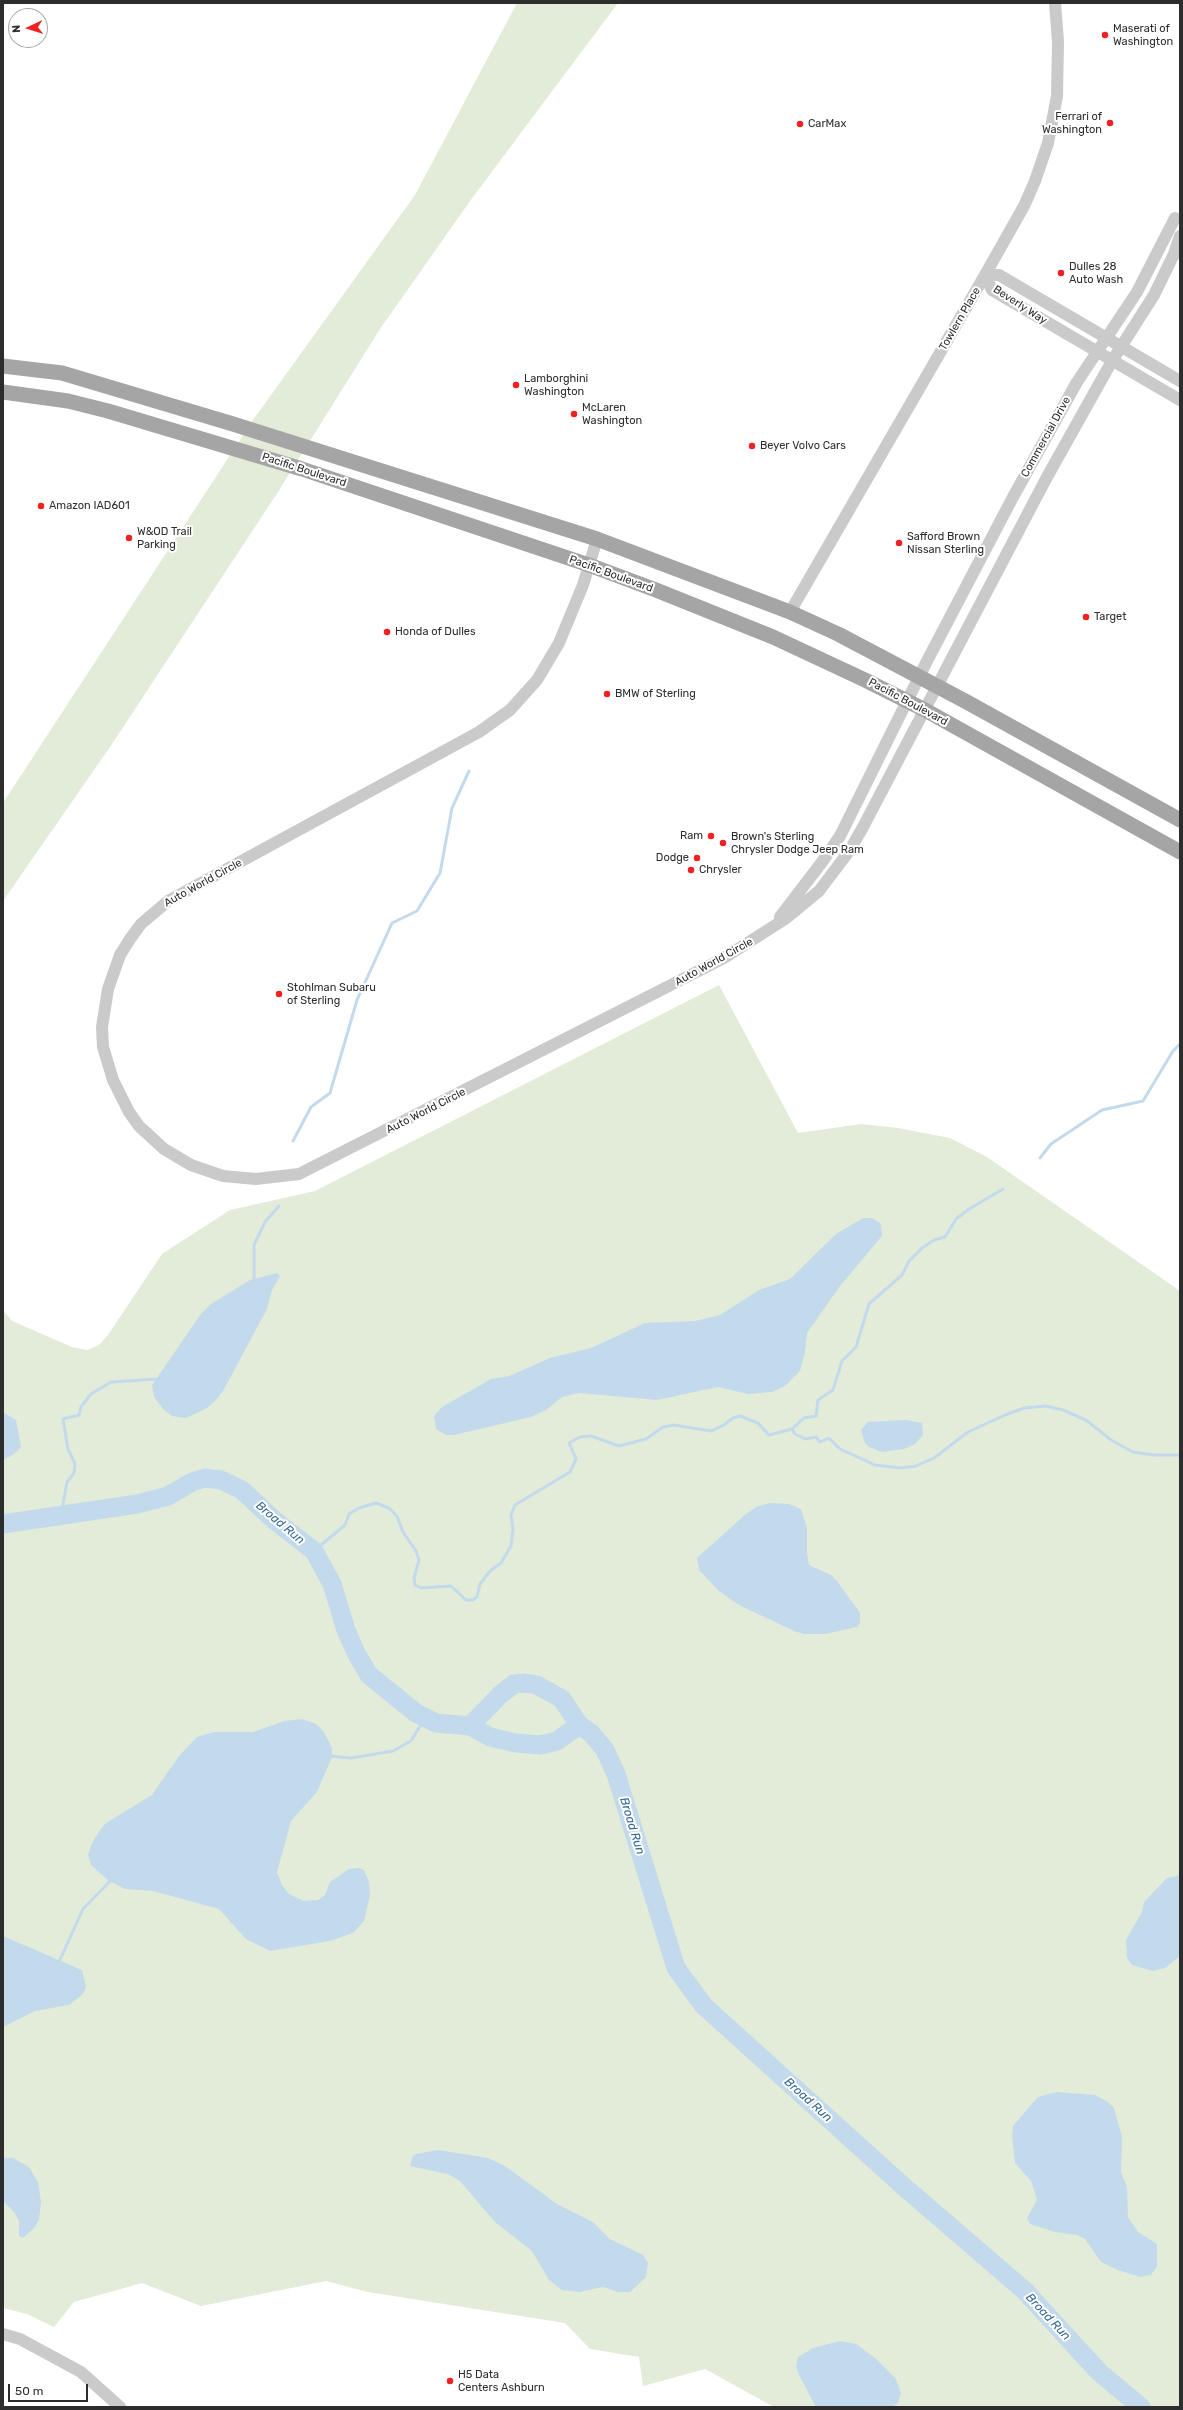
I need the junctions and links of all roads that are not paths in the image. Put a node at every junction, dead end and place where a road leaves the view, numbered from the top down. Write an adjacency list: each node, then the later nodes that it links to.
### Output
1 (1055, 3): 3 (street, Towlern Place)
2 (1180, 234): 4 (street, Commercial Drive); 5 (street, Commercial Drive)
3 (985, 275): 4 (street, Beverly Way); 6 (street, Beverly Way); 14 (street, Towlern Place)
4 (1107, 338): 5 (street, Beverly Way); 6 (street, Commercial Drive)
5 (1121, 346): 7 (street, Commercial Drive); 9 (street, Beverly Way)
6 (1097, 352): 7 (street, Beverly Way); 15 (street, Commercial Drive)
7 (1112, 361): 11 (street, Beverly Way); 16 (street, Commercial Drive)
8 (3, 366): 12 (main road, Pacific Boulevard)
9 (1180, 381)
10 (3, 392): 13 (main road, Pacific Boulevard)
11 (1180, 400)
12 (597, 538): 13 (street, Auto World Circle); 14 (main road, Pacific Boulevard)
13 (589, 565): 17 (main road, Pacific Boulevard); 21 (street, Auto World Circle)
14 (790, 612): 15 (main road, Pacific Boulevard)
15 (919, 677): 16 (main road, Pacific Boulevard); 17 (street, Auto World Circle)
16 (938, 686): 18 (street, Commercial Drive); 19 (main road, Pacific Boulevard)
17 (908, 702): 18 (main road, Pacific Boulevard); 21 (street, Auto World Circle)
18 (925, 710): 20 (main road, Pacific Boulevard); 21 (street, Auto World Circle)
19 (1180, 820)
20 (1180, 852)
21 (772, 927)
22 (3, 2334): 23 (street)
23 (120, 2407)

